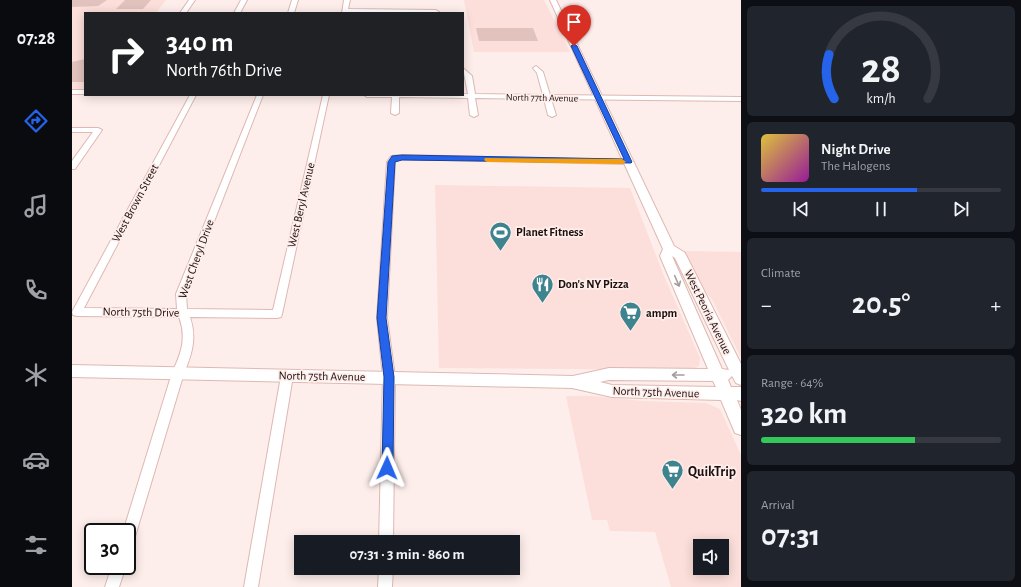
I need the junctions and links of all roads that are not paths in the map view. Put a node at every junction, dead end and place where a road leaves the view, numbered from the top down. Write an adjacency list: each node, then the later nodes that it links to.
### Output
1 (192, 0): 6 (street)
2 (244, 0): 7 (street)
3 (295, 0): 8 (street)
4 (347, 0): 9 (street)
5 (553, 0): 21 (main road, West Peoria Avenue)
6 (184, 12)
7 (238, 12)
8 (290, 12)
9 (345, 12)
10 (536, 68): 20 (street)
11 (464, 70): 19 (street)
12 (72, 92): 13 (street)
13 (84, 92)
14 (192, 96): 30 (street, West Brown Street)
15 (260, 96): 31 (street, West Cheryl Drive)
16 (326, 96): 32 (street, West Beryl Avenue)
17 (396, 96): 23 (street)
18 (464, 96): 19 (street, North 77th Avenue)
19 (472, 96): 20 (street, North 77th Avenue); 24 (street)
20 (547, 97): 21 (street, North 77th Avenue); 25 (street)
21 (598, 97): 22 (street, North 77th Avenue); 27 (main road, West Peoria Avenue)
22 (741, 99)
23 (395, 113)
24 (474, 115)
25 (552, 115)
26 (72, 130): 28 (street)
27 (628, 162): 29 (main road, West Peoria Avenue); 38 (street)
28 (72, 167)
29 (669, 249): 35 (main road, West Peoria Avenue, one-way to 35); 37 (main road, West Peoria Avenue)
30 (77, 312): 31 (street, North 75th Drive)
31 (182, 313): 32 (street, North 75th Drive); 34 (street, West Cheryl Drive)
32 (277, 314)
33 (72, 372): 34 (main road, North 75th Avenue)
34 (178, 373): 36 (main road, North 75th Avenue); 43 (street, West Cheryl Drive)
35 (718, 375): 37 (main road, North 75th Avenue); 39 (main road, North 75th Avenue, one-way to 39); 40 (main road, West Peoria Avenue)
36 (287, 376): 38 (main road, North 75th Avenue); 48 (street)
37 (740, 376)
38 (389, 377): 39 (main road, North 75th Avenue); 44 (street)
39 (572, 382): 40 (main road, North 75th Avenue)
40 (725, 394): 41 (main road, North 75th Avenue); 42 (main road, West Peoria Avenue)
41 (741, 394)
42 (741, 428)
43 (132, 523)
44 (386, 535)
45 (116, 575): 47 (street)
46 (386, 575): 49 (street)
47 (112, 587)
48 (251, 587)
49 (385, 587)

